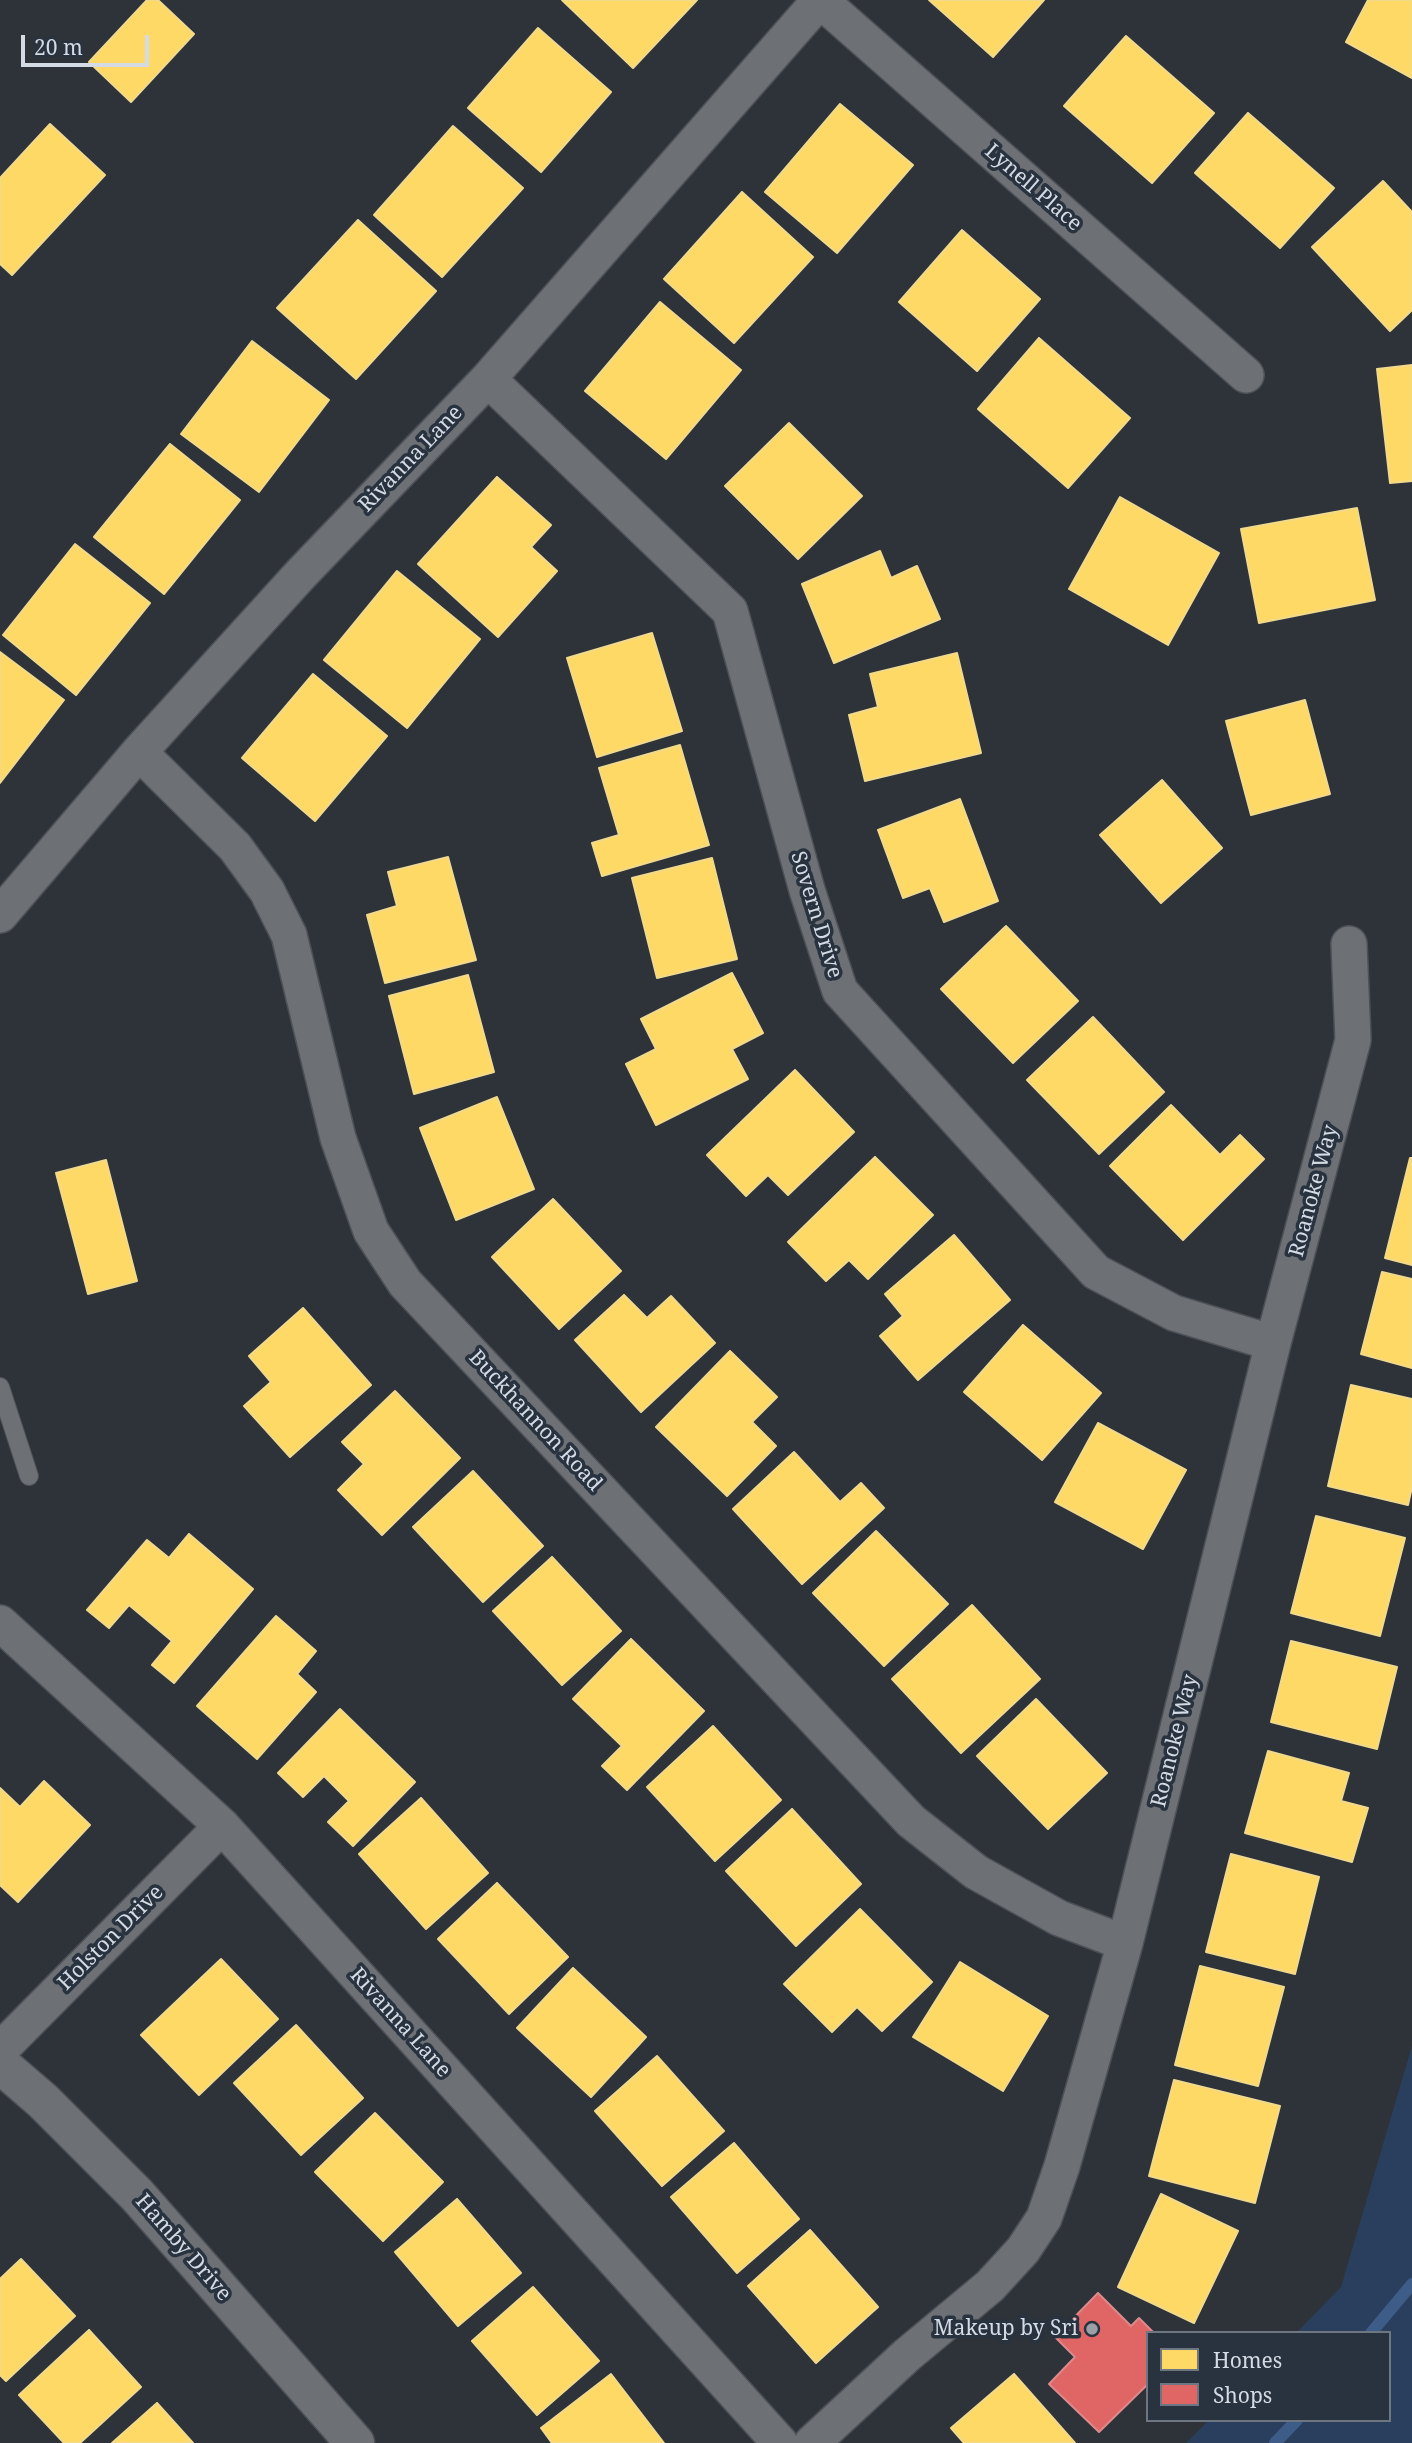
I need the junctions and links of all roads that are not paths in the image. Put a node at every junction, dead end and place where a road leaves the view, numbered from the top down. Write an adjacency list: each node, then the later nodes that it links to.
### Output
1 (820, 0): 2 (street, Lynell Place); 3 (street, Rivanna Lane)
2 (1246, 375)
3 (488, 379): 4 (street, Rivanna Lane); 7 (street, Sovern Drive)
4 (139, 752): 5 (street, Rivanna Lane); 12 (street, Buckhannon Road)
5 (0, 915)
6 (1349, 944): 7 (street, Roanoke Way)
7 (1273, 1343): 12 (street, Roanoke Way)
8 (0, 1387): 9 (lane)
9 (29, 1476)
10 (0, 1623): 11 (street, Rivanna Lane)
11 (222, 1826): 13 (street, Holston Drive); 16 (street, Rivanna Lane)
12 (1125, 1943): 17 (street, Roanoke Way)
13 (0, 2050)
14 (0, 2064): 15 (street, Hamby Drive)
15 (355, 2443)
16 (780, 2443)
17 (813, 2443)

